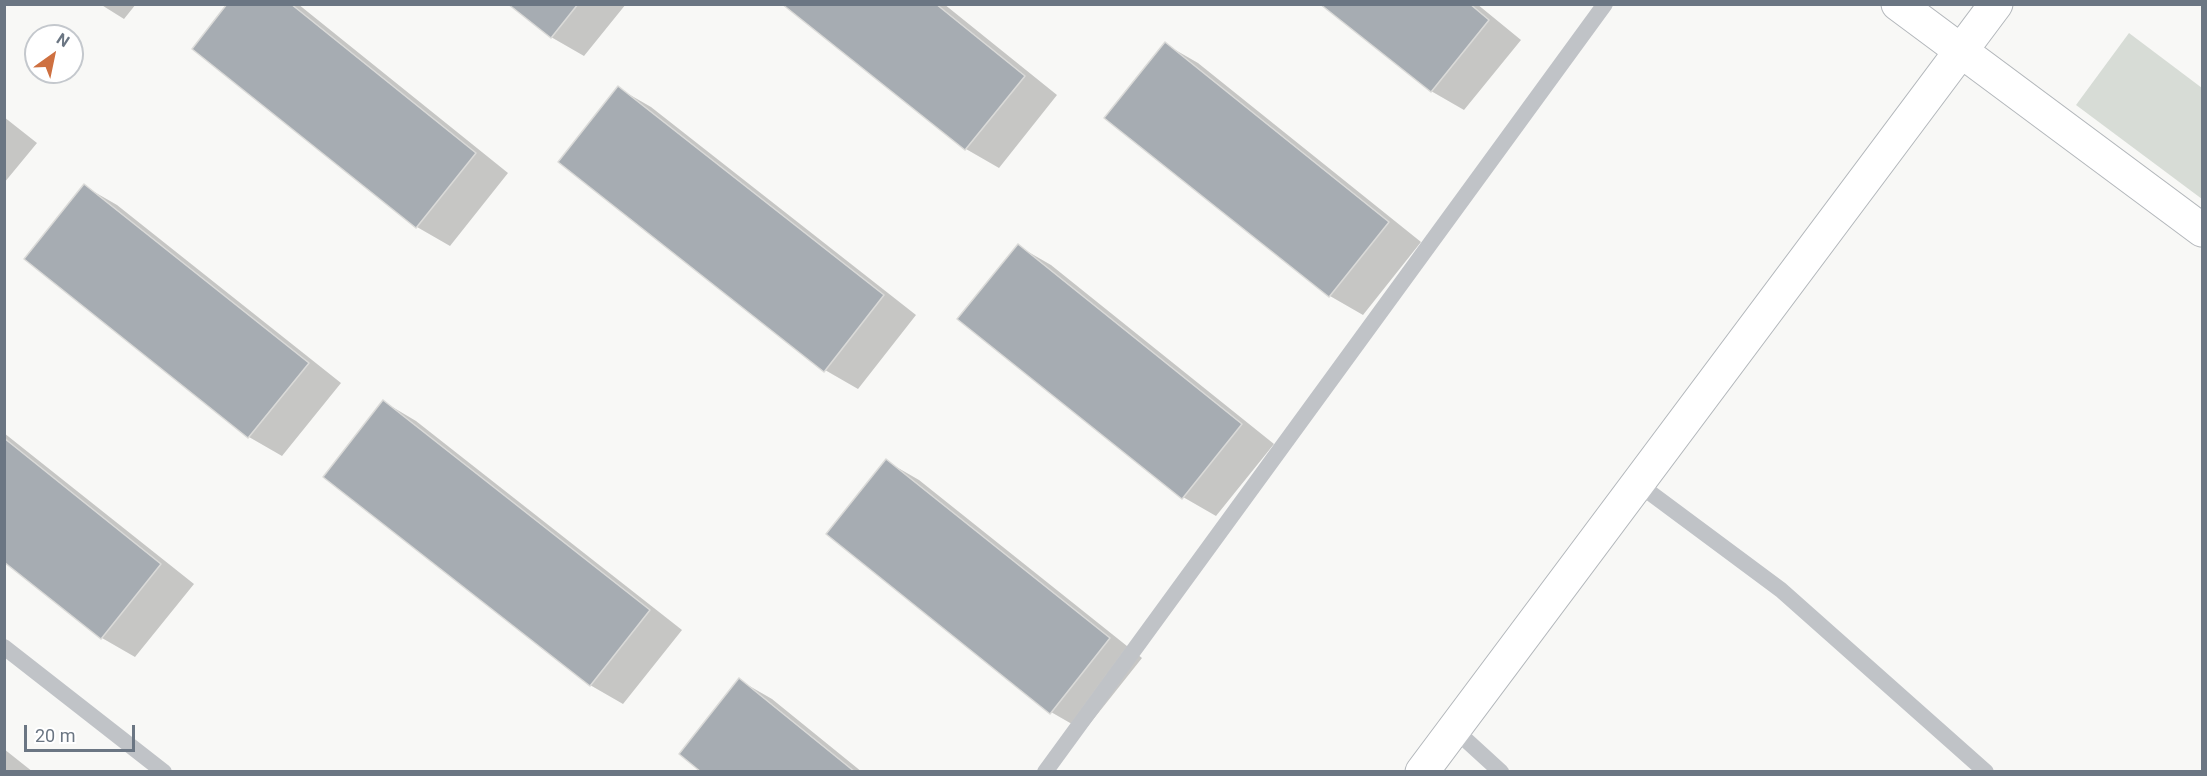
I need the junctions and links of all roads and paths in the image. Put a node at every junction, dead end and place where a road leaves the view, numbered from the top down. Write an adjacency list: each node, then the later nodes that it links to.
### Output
1 (1605, 4): 10 (lane)
2 (1898, 4): 4 (main road)
3 (1996, 4): 4 (main road)
4 (1960, 50): 5 (main road); 6 (main road)
5 (2202, 230)
6 (1637, 483): 8 (main road); 13 (lane)
7 (4, 647): 9 (lane)
8 (1454, 729): 11 (main road); 12 (lane)
9 (164, 771)
10 (1045, 771)
11 (1422, 771)
12 (1502, 771)
13 (1986, 771)

